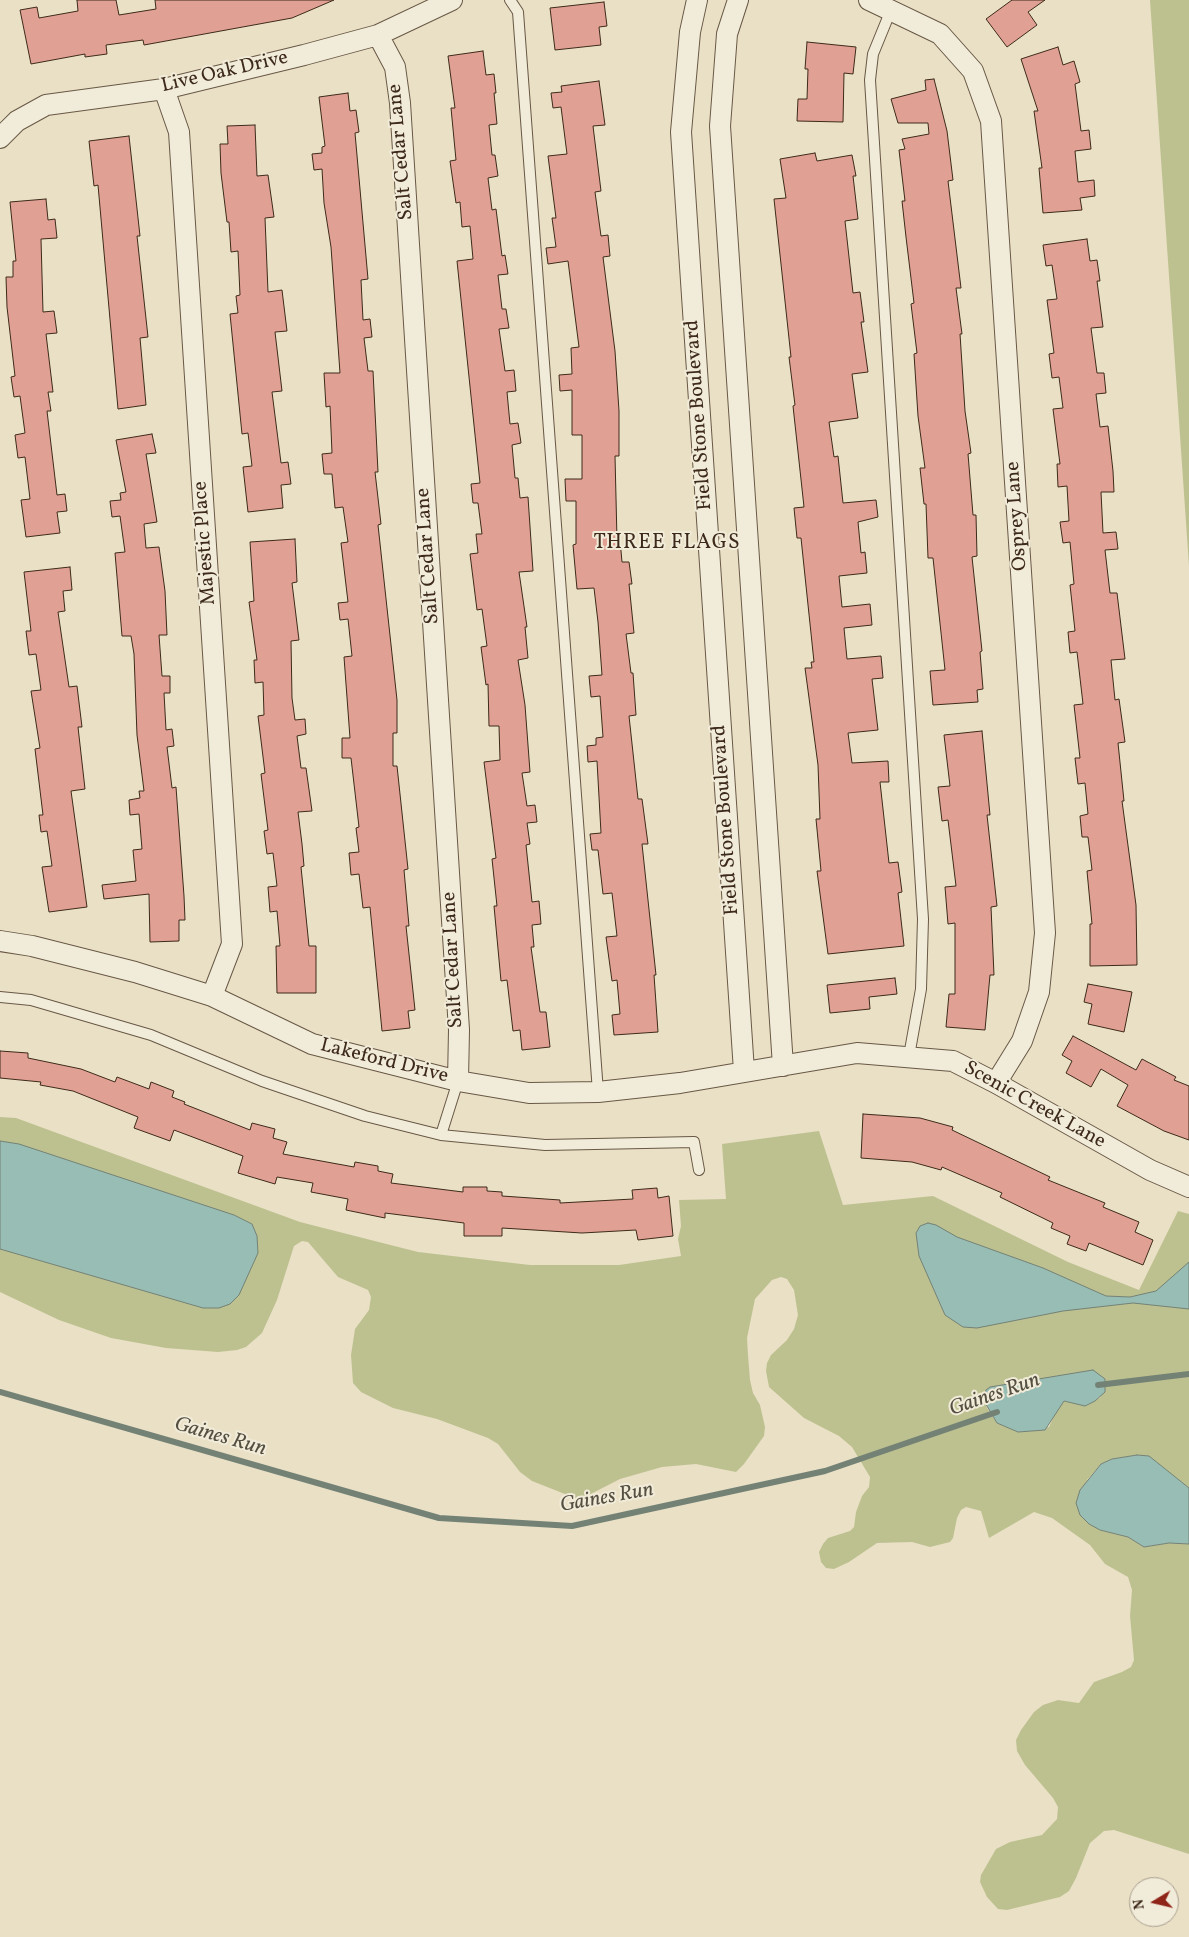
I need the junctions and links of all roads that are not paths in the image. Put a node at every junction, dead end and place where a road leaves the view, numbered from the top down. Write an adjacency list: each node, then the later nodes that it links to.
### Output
1 (452, 0): 7 (street, Live Oak Drive)
2 (510, 0): 18 (lane)
3 (697, 0): 15 (street, Field Stone Boulevard)
4 (738, 0): 14 (street, Field Stone Boulevard)
5 (869, 0): 6 (street, Osprey Lane)
6 (891, 10): 13 (lane); 17 (street, Osprey Lane)
7 (378, 35): 8 (street, Live Oak Drive); 16 (street, Salt Cedar Lane)
8 (164, 89): 9 (street, Live Oak Drive); 12 (street, Majestic Place)
9 (0, 138)
10 (0, 941): 12 (street, Lakeford Drive)
11 (0, 996): 19 (lane)
12 (212, 996): 16 (street, Lakeford Drive)
13 (909, 1056): 14 (street, Scenic Creek Lane); 17 (street, Scenic Creek Lane)
14 (783, 1066): 15 (street, Lakeford Drive)
15 (744, 1071): 18 (street, Lakeford Drive)
16 (458, 1082): 18 (street, Lakeford Drive); 19 (lane)
17 (996, 1082): 21 (street, Scenic Creek Lane)
18 (598, 1092)
19 (441, 1134): 20 (lane)
20 (699, 1170)
21 (1189, 1187)

